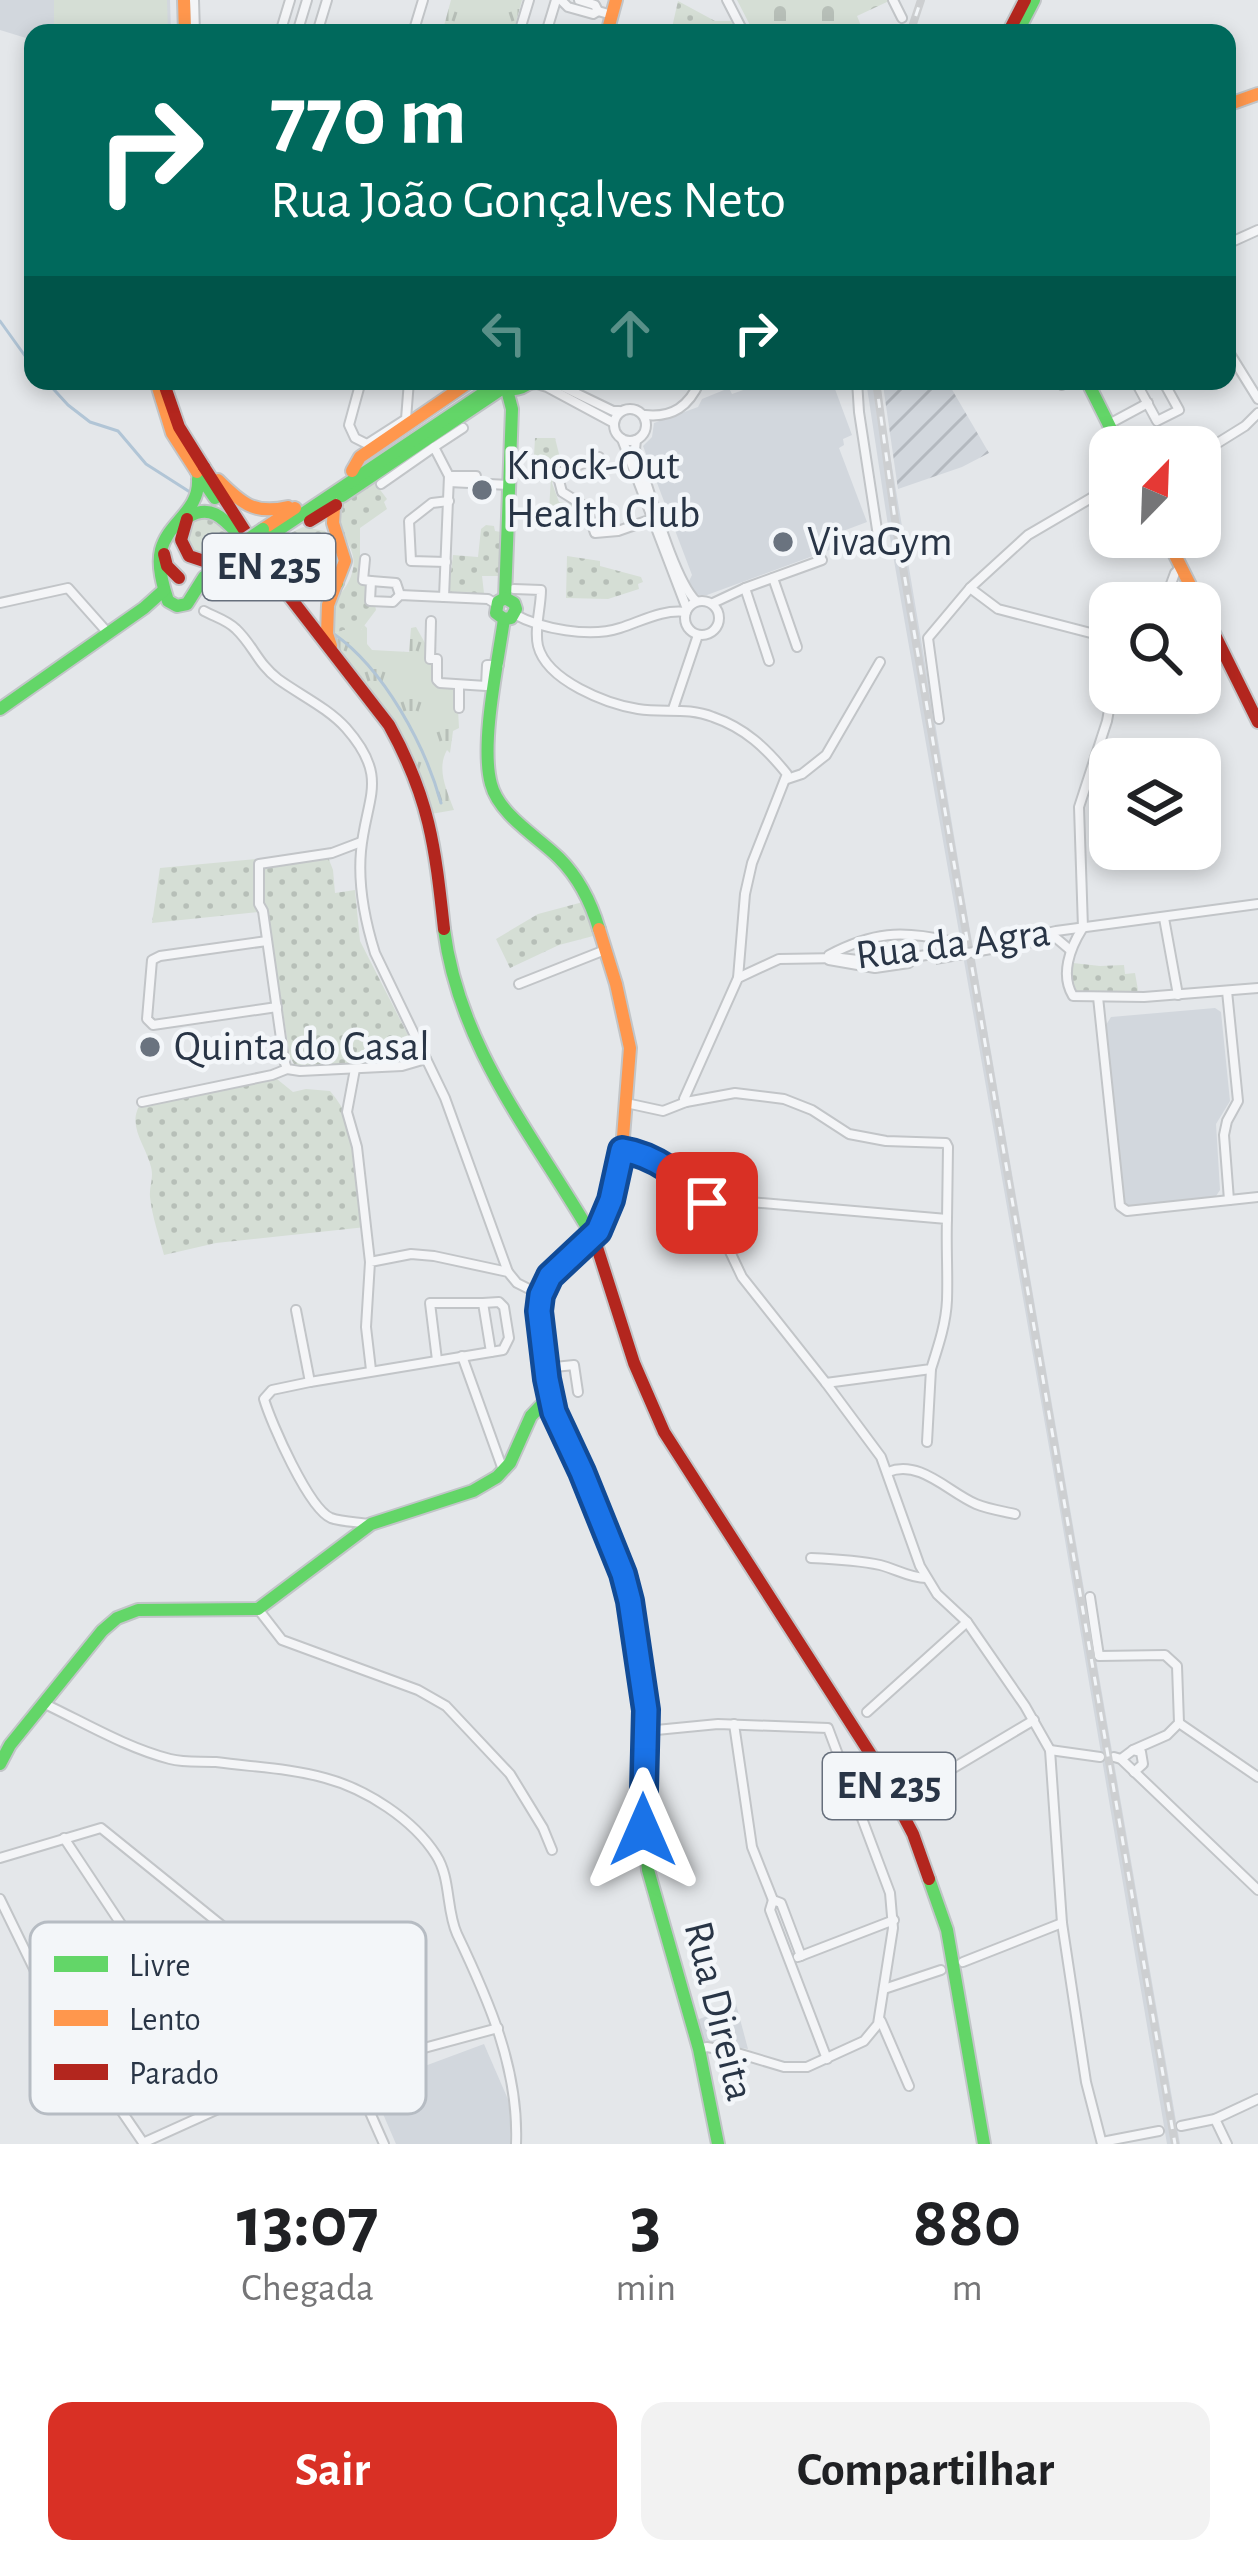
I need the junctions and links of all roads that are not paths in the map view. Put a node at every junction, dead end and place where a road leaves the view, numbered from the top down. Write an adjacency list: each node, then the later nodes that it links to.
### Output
1 (307, 0): 7 (street)
2 (562, 0): 8 (street)
3 (579, 0): 8 (street)
4 (616, 0): 8 (main road)
5 (893, 0): 9 (street)
6 (289, 3): 7 (street)
7 (304, 11): 10 (street)
8 (605, 13): 11 (main road)
9 (902, 18)
10 (300, 24)
11 (606, 24)
12 (1236, 364): 29 (street)
13 (164, 390): 47 (main road, EN 235)
14 (358, 390): 15 (street)
15 (408, 390)
16 (458, 390): 48 (main road)
17 (489, 390): 48 (main road)
18 (490, 390): 45 (main road)
19 (491, 390): 56 (main road)
20 (499, 390): 31 (main road)
21 (525, 390): 31 (main road)
22 (552, 390): 36 (street)
23 (574, 390): 32 (street)
24 (696, 390): 35 (street)
25 (858, 390): 63 (street)
26 (1092, 390): 37 (main road)
27 (1140, 390): 30 (street)
28 (1168, 390): 30 (street)
29 (1258, 399)
30 (1148, 403): 37 (street)
31 (512, 409): 52 (main road)
32 (620, 411): 34 (street); 36 (street)
33 (1258, 413): 42 (street)
34 (643, 415): 35 (street); 38 (street)
35 (656, 416): 38 (street)
36 (613, 423): 40 (street)
37 (1109, 424)
38 (646, 426): 41 (street)
39 (463, 428): 43 (street)
40 (622, 439): 41 (street); 60 (street)
41 (636, 440): 60 (street)
42 (1221, 441)
43 (434, 447): 50 (street); 51 (street)
44 (599, 457): 46 (street)
45 (379, 462): 56 (main road); 59 (main road)
46 (579, 465)
47 (200, 469): 55 (main road); 62 (main road, EN 235); 71 (main road, EN 235); 77 (main road)
48 (352, 471): 55 (main road)
49 (564, 471): 60 (street)
50 (449, 479): 52 (street); 54 (street)
51 (381, 484)
52 (509, 484): 84 (main road)
53 (1089, 500): 79 (street)
54 (449, 501): 69 (street); 69 (street)
55 (303, 502): 61 (main road)
56 (338, 502): 58 (main road); 64 (main road)
57 (187, 518): 62 (main road); 65 (main road); 77 (main road)
58 (310, 521): 59 (main road); 64 (main road)
59 (286, 525): 61 (main road)
60 (657, 525): 81 (street); 85 (street)
61 (266, 533): 65 (main road, bridge)
62 (240, 536): 106 (main road, EN 235)
63 (878, 536)
64 (337, 539): 74 (main road)
65 (228, 556): 77 (main road); 80 (main road)
66 (1176, 558): 70 (main road)
67 (365, 559): 73 (street)
68 (822, 560): 72 (street)
69 (446, 562): 83 (street)
70 (1181, 567): 75 (street); 76 (main road)
71 (275, 578): 74 (main road); 101 (main road, EN 235)
72 (773, 578): 78 (street); 98 (street)
73 (371, 581): 82 (street); 82 (street)
74 (338, 582): 101 (main road)
75 (1172, 582)
76 (1188, 582)
77 (173, 583): 80 (main road); 88 (main road); 95 (main road)
78 (745, 588): 87 (street); 100 (street)
79 (970, 588): 96 (street); 111 (street)
80 (192, 593): 88 (main road); 91 (main road)
81 (680, 594): 89 (street); 90 (street)
82 (400, 595): 83 (street)
83 (444, 597): 84 (street)
84 (505, 597): 92 (main road); 94 (street)
85 (696, 601): 87 (street); 90 (street)
86 (0, 603): 95 (street)
87 (713, 604): 97 (street)
88 (176, 605): 91 (main road); 105 (main road)
89 (671, 610): 90 (street); 94 (street)
90 (687, 610): 97 (street)
91 (203, 611): 114 (street)
92 (509, 616): 94 (street); 103 (main road)
93 (431, 621): 104 (street)
94 (538, 626): 108 (street)
95 (108, 633): 105 (main road)
96 (1089, 633)
97 (698, 635): 108 (street)
98 (797, 647)
99 (1221, 648): 112 (main road)
100 (769, 661)
101 (341, 662): 106 (main road, EN 235)
102 (880, 662): 113 (street)
103 (500, 665): 104 (street); 122 (main road)
104 (459, 685): 107 (street)
105 (30, 689): 109 (main road)
106 (365, 694): 214 (main road, EN 235, bridge)
107 (459, 708)
108 (673, 709): 113 (street)
109 (0, 710)
110 (1108, 714): 117 (street)
111 (939, 719)
112 (1258, 722)
113 (787, 779): 124 (street)
114 (363, 841): 118 (street); 131 (street)
115 (1258, 904): 116 (street, Rua da Agra)
116 (1164, 918): 117 (street, Rua da Agra); 128 (street)
117 (1083, 928): 120 (street, Rua da Agra); 121 (street)
118 (267, 941): 130 (street); 130 (street)
119 (949, 941): 123 (street, Rua da Agra)
120 (1002, 945): 121 (street, Rua da Agra); 123 (street, Rua da Agra, bridge)
121 (1069, 949): 129 (street)
122 (605, 950): 125 (street); 136 (main road)
123 (822, 958): 124 (street, Rua da Agra)
124 (738, 978): 135 (street)
125 (519, 984)
126 (1258, 988): 127 (street)
127 (1227, 991): 128 (street); 140 (street)
128 (1178, 995): 129 (street)
129 (1097, 998): 140 (street)
130 (277, 1007): 133 (street)
131 (425, 1059): 132 (street); 143 (street)
132 (355, 1069): 133 (street); 142 (street)
133 (287, 1070): 134 (street)
134 (142, 1102)
135 (686, 1102): 136 (street); 141 (street)
136 (626, 1103): 137 (main road)
137 (622, 1150): 139 (street); 144 (main road)
138 (1258, 1197): 140 (street)
139 (703, 1198): 141 (street); 154 (street)
140 (1229, 1200)
141 (947, 1220): 151 (street)
142 (370, 1262): 143 (street); 152 (street)
143 (508, 1272): 144 (street)
144 (541, 1295): 150 (main road, Rua Direita)
145 (483, 1303): 147 (street); 147 (street); 149 (street)
146 (296, 1310): 153 (street)
147 (491, 1352): 148 (street)
148 (462, 1356): 149 (street); 158 (street)
149 (437, 1360): 152 (street)
150 (545, 1368): 155 (street); 156 (main road, Rua Direita)
151 (931, 1369): 154 (street); 157 (street)
152 (371, 1370): 153 (street)
153 (310, 1382): 161 (street)
154 (826, 1383): 159 (street)
155 (578, 1392)
156 (549, 1397): 158 (main road); 172 (main road, Rua Direita)
157 (927, 1442)
158 (503, 1470): 161 (main road)
159 (888, 1472): 160 (street); 163 (street)
160 (1015, 1514)
161 (371, 1524): 165 (main road)
162 (812, 1558): 163 (street)
163 (928, 1578): 166 (street)
164 (1090, 1597): 170 (street)
165 (258, 1609): 167 (main road); 183 (street)
166 (967, 1622): 168 (street); 169 (street)
167 (45, 1703): 178 (main road); 197 (street)
168 (866, 1712)
169 (1034, 1720): 175 (street); 181 (street, bridge)
170 (1179, 1723): 173 (street); 180 (street)
171 (734, 1724): 172 (street); 181 (street); 191 (street)
172 (646, 1731): 199 (main road, Rua Direita)
173 (1152, 1742): 174 (street); 176 (street)
174 (1133, 1750): 176 (street); 179 (street)
175 (1051, 1755): 177 (street); 190 (street)
176 (1144, 1755): 179 (street)
177 (1100, 1757)
178 (0, 1764)
179 (1134, 1772): 185 (street)
180 (1258, 1777)
181 (864, 1819): 187 (street)
182 (64, 1838): 184 (street); 188 (street); 189 (street)
183 (552, 1850)
184 (0, 1858)
185 (1258, 1890)
186 (0, 1899): 192 (street)
187 (894, 1920): 191 (street); 195 (street)
188 (120, 1922)
189 (215, 1922)
190 (1062, 1923): 193 (street); 210 (street)
191 (796, 1957): 200 (street)
192 (30, 1961)
193 (963, 1962)
194 (941, 1970): 195 (street)
195 (884, 1989): 196 (street)
196 (880, 2014): 200 (street); 201 (street)
197 (498, 2028): 198 (street); 212 (street)
198 (426, 2047)
199 (700, 2054): 200 (street); 213 (main road, Rua Direita)
200 (827, 2059)
201 (909, 2086)
202 (1258, 2099): 206 (street)
203 (124, 2114): 209 (street)
204 (208, 2114): 209 (street)
205 (371, 2114): 211 (street)
206 (1215, 2119): 207 (street); 215 (street)
207 (1181, 2126)
208 (1160, 2131): 210 (street)
209 (144, 2143)
210 (1102, 2143)
211 (384, 2144)
212 (516, 2144)
213 (718, 2144)
214 (984, 2144)
215 (1227, 2144)

